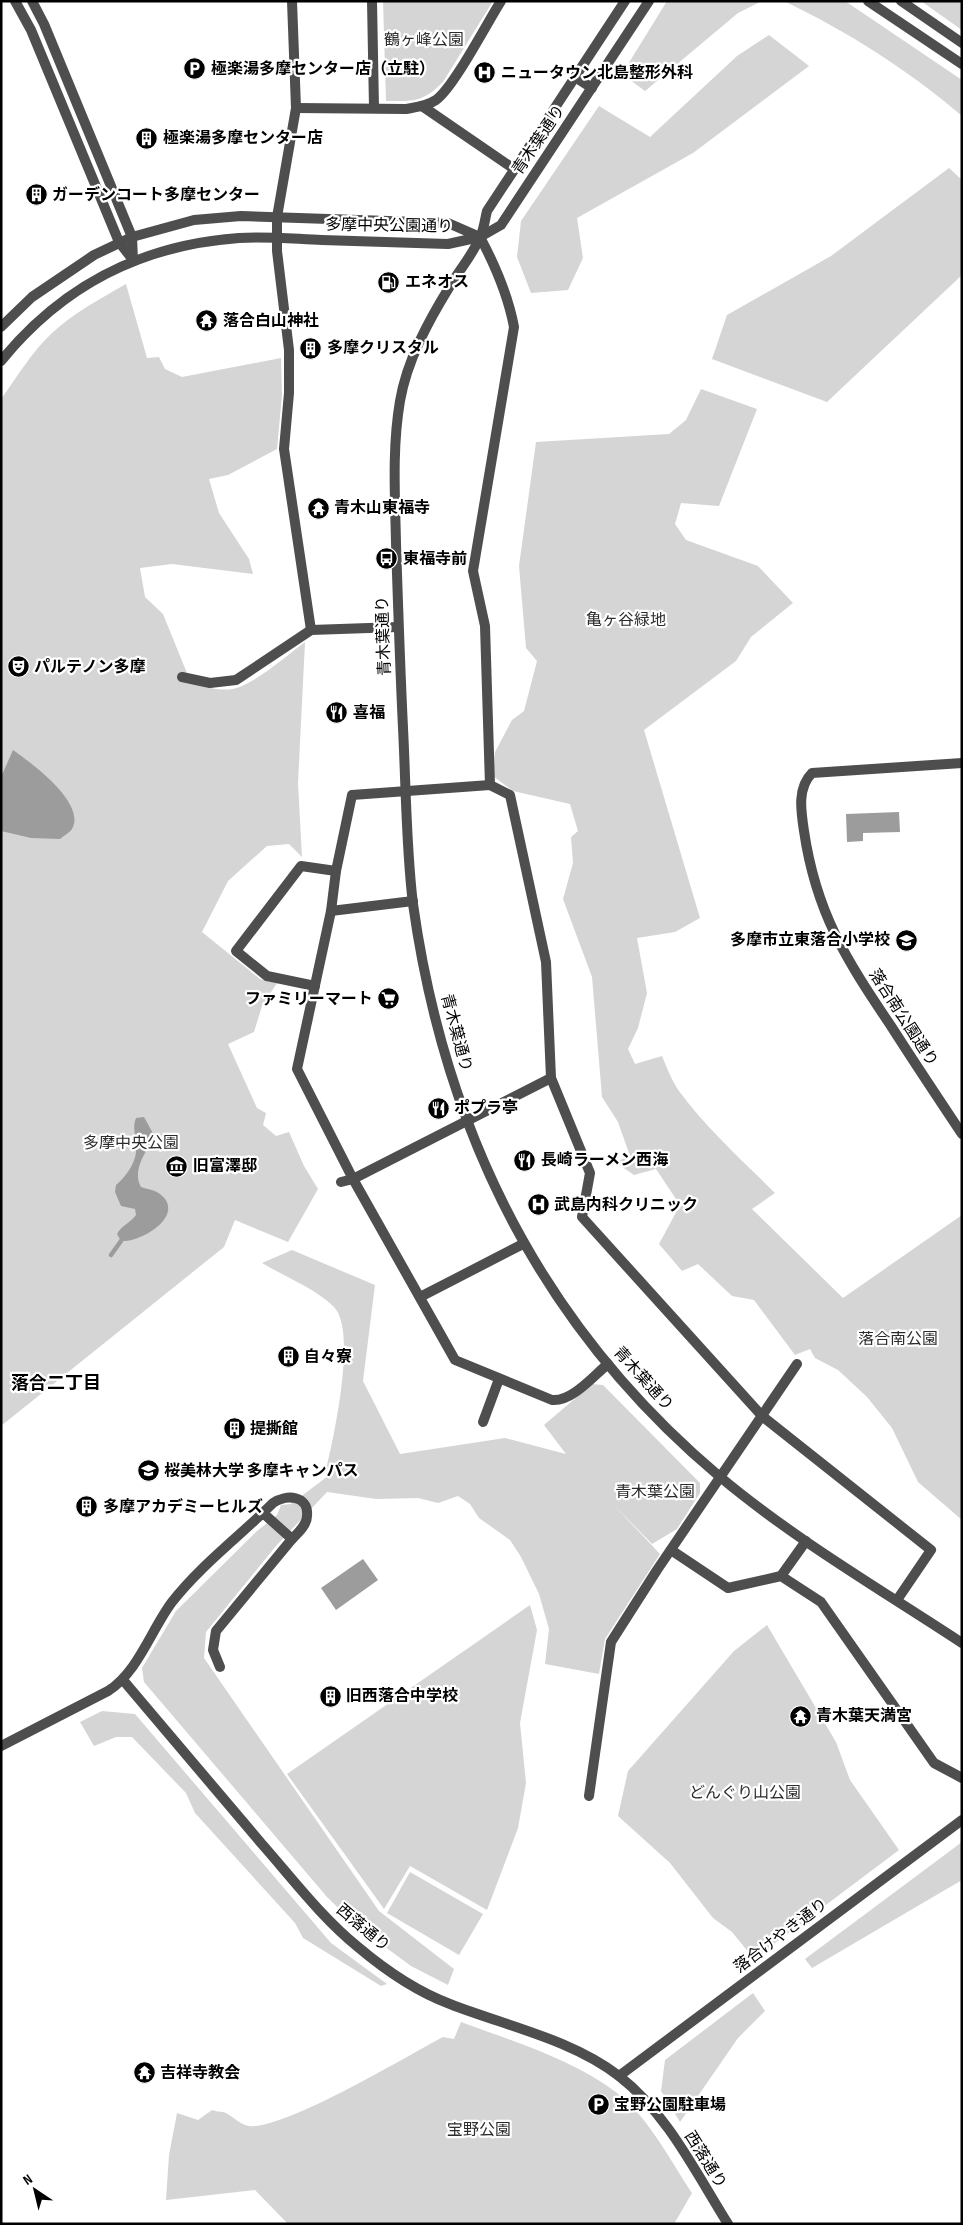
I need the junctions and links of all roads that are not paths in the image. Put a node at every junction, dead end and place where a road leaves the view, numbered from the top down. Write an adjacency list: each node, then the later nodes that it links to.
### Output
1 (15, 1): 22 (street)
2 (32, 1): 19 (street)
3 (292, 1): 15 (street)
4 (372, 1): 16 (street)
5 (501, 1): 14 (street)
6 (625, 1): 12 (street, 青木葉通り)
7 (649, 1): 13 (street, 青木葉通り)
8 (868, 1): 11 (street)
9 (901, 1): 10 (street)
10 (962, 43)
11 (962, 64)
12 (575, 76): 13 (street); 17 (street, 青木葉通り)
13 (592, 88): 20 (street, 青木葉通り)
14 (422, 106): 16 (street); 17 (street)
15 (296, 108): 16 (street); 18 (street)
16 (374, 108)
17 (514, 169): 20 (street, 青木葉通り)
18 (277, 217): 19 (street, 多摩中央公園通り); 20 (street, 多摩中央公園通り); 21 (street)
19 (132, 237): 22 (street, 多摩中央公園通り); 23 (street)
20 (480, 237): 21 (street, 多摩中央公園通り); 26 (street, 青木葉通り); 30 (street)
21 (277, 239): 23 (street, 多摩中央公園通り); 27 (street)
22 (119, 242): 23 (street); 24 (street, 多摩中央公園通り)
23 (133, 260): 25 (street, 多摩中央公園通り)
24 (1, 327)
25 (1, 361)
26 (398, 627): 27 (street); 31 (street, 青木葉通り)
27 (311, 630): 28 (street)
28 (182, 677)
29 (962, 763): 38 (street, 落合南公園通り)
30 (490, 785): 31 (street); 36 (street)
31 (406, 791): 32 (street); 33 (street, 青木葉通り)
32 (336, 871): 34 (street); 35 (street)
33 (413, 901): 34 (street); 37 (street, 青木葉通り)
34 (331, 911): 35 (street)
35 (315, 986): 39 (street)
36 (550, 1078): 37 (street); 46 (street)
37 (466, 1120): 39 (street); 41 (street, 青木葉通り)
38 (962, 1134)
39 (353, 1179): 40 (street); 42 (street)
40 (341, 1182)
41 (523, 1244): 42 (street); 43 (street, 青木葉通り)
42 (420, 1297): 45 (street)
43 (608, 1364): 45 (street); 48 (street, 青木葉通り)
44 (797, 1364): 46 (street)
45 (499, 1379): 47 (street)
46 (762, 1416): 48 (street); 54 (street)
47 (483, 1422)
48 (720, 1476): 51 (street, 青木葉通り); 52 (street)
49 (263, 1513): 50 (street); 50 (street); 57 (street)
50 (292, 1539): 56 (street)
51 (806, 1540): 53 (street); 54 (street, 青木葉通り)
52 (672, 1550): 53 (street); 60 (street)
53 (781, 1576): 59 (street)
54 (897, 1600): 55 (street, 青木葉通り)
55 (962, 1643)
56 (220, 1667)
57 (123, 1680): 58 (street); 62 (street, 西落通り)
58 (1, 1746)
59 (962, 1778)
60 (589, 1796)
61 (962, 1820): 62 (street, 落合けやき通り)
62 (619, 2076): 63 (street, 西落通り)
63 (728, 2224)

